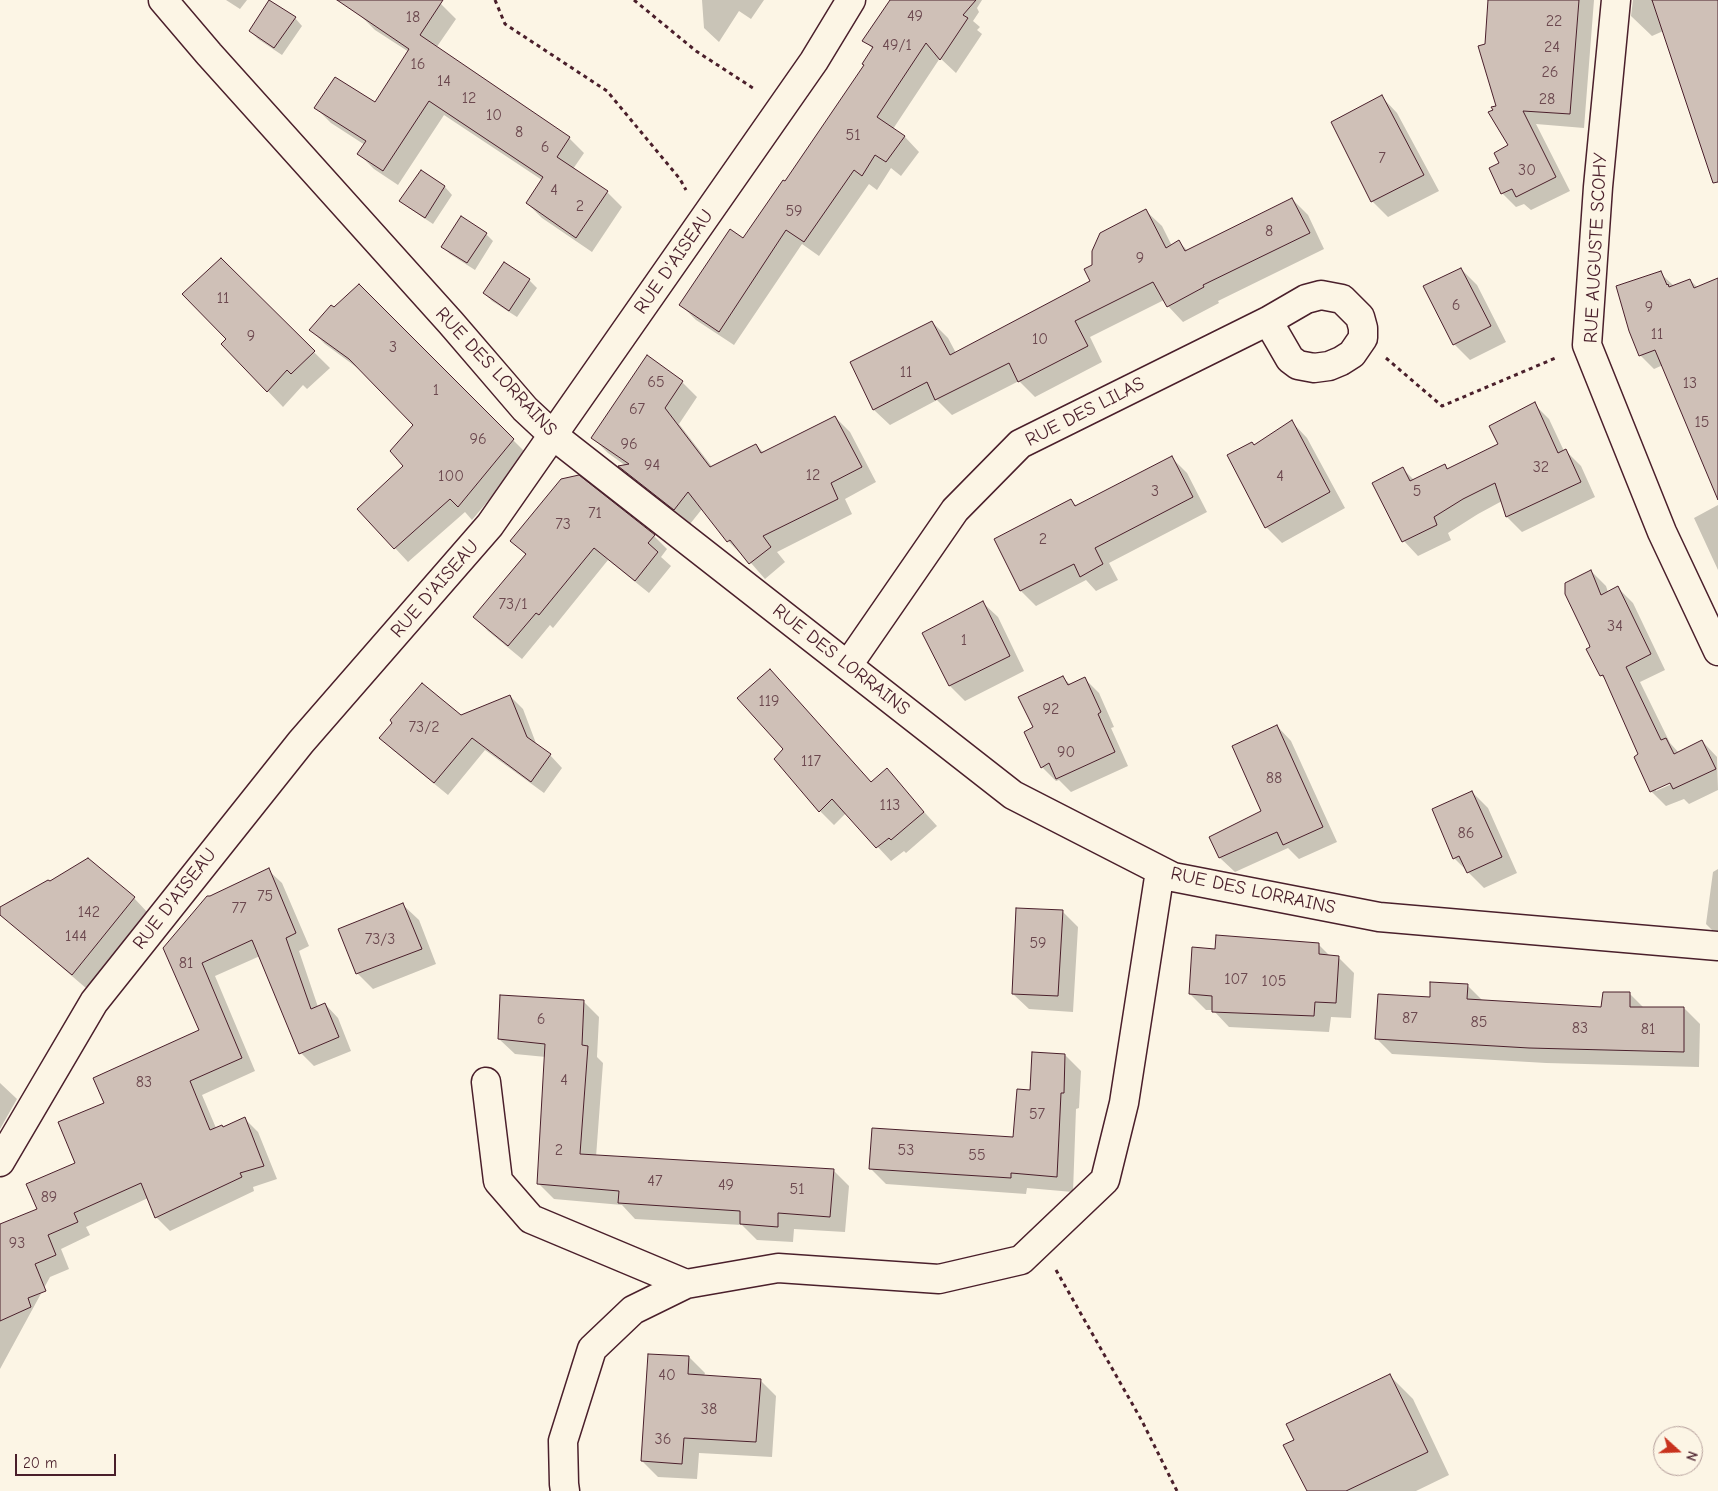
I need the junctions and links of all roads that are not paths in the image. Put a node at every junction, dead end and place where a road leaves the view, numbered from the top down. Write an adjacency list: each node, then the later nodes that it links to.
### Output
1 (163, 0): 5 (street, RUE DES LORRAINS)
2 (851, 0): 5 (street, RUE D'AISEAU)
3 (1616, 0): 6 (street, RUE AUGUSTE SCOHY)
4 (1268, 321): 4 (street, RUE DES LILAS); 7 (street, RUE DES LILAS)
5 (554, 436): 7 (street, RUE DES LORRAINS); 11 (street, RUE D'AISEAU)
6 (1718, 651)
7 (848, 665): 8 (street, RUE DES LORRAINS)
8 (1167, 874): 9 (street, RUE DES LORRAINS); 12 (street)
9 (1718, 946)
10 (486, 1082): 12 (street)
11 (0, 1162)
12 (686, 1284): 13 (street)
13 (565, 1491)

